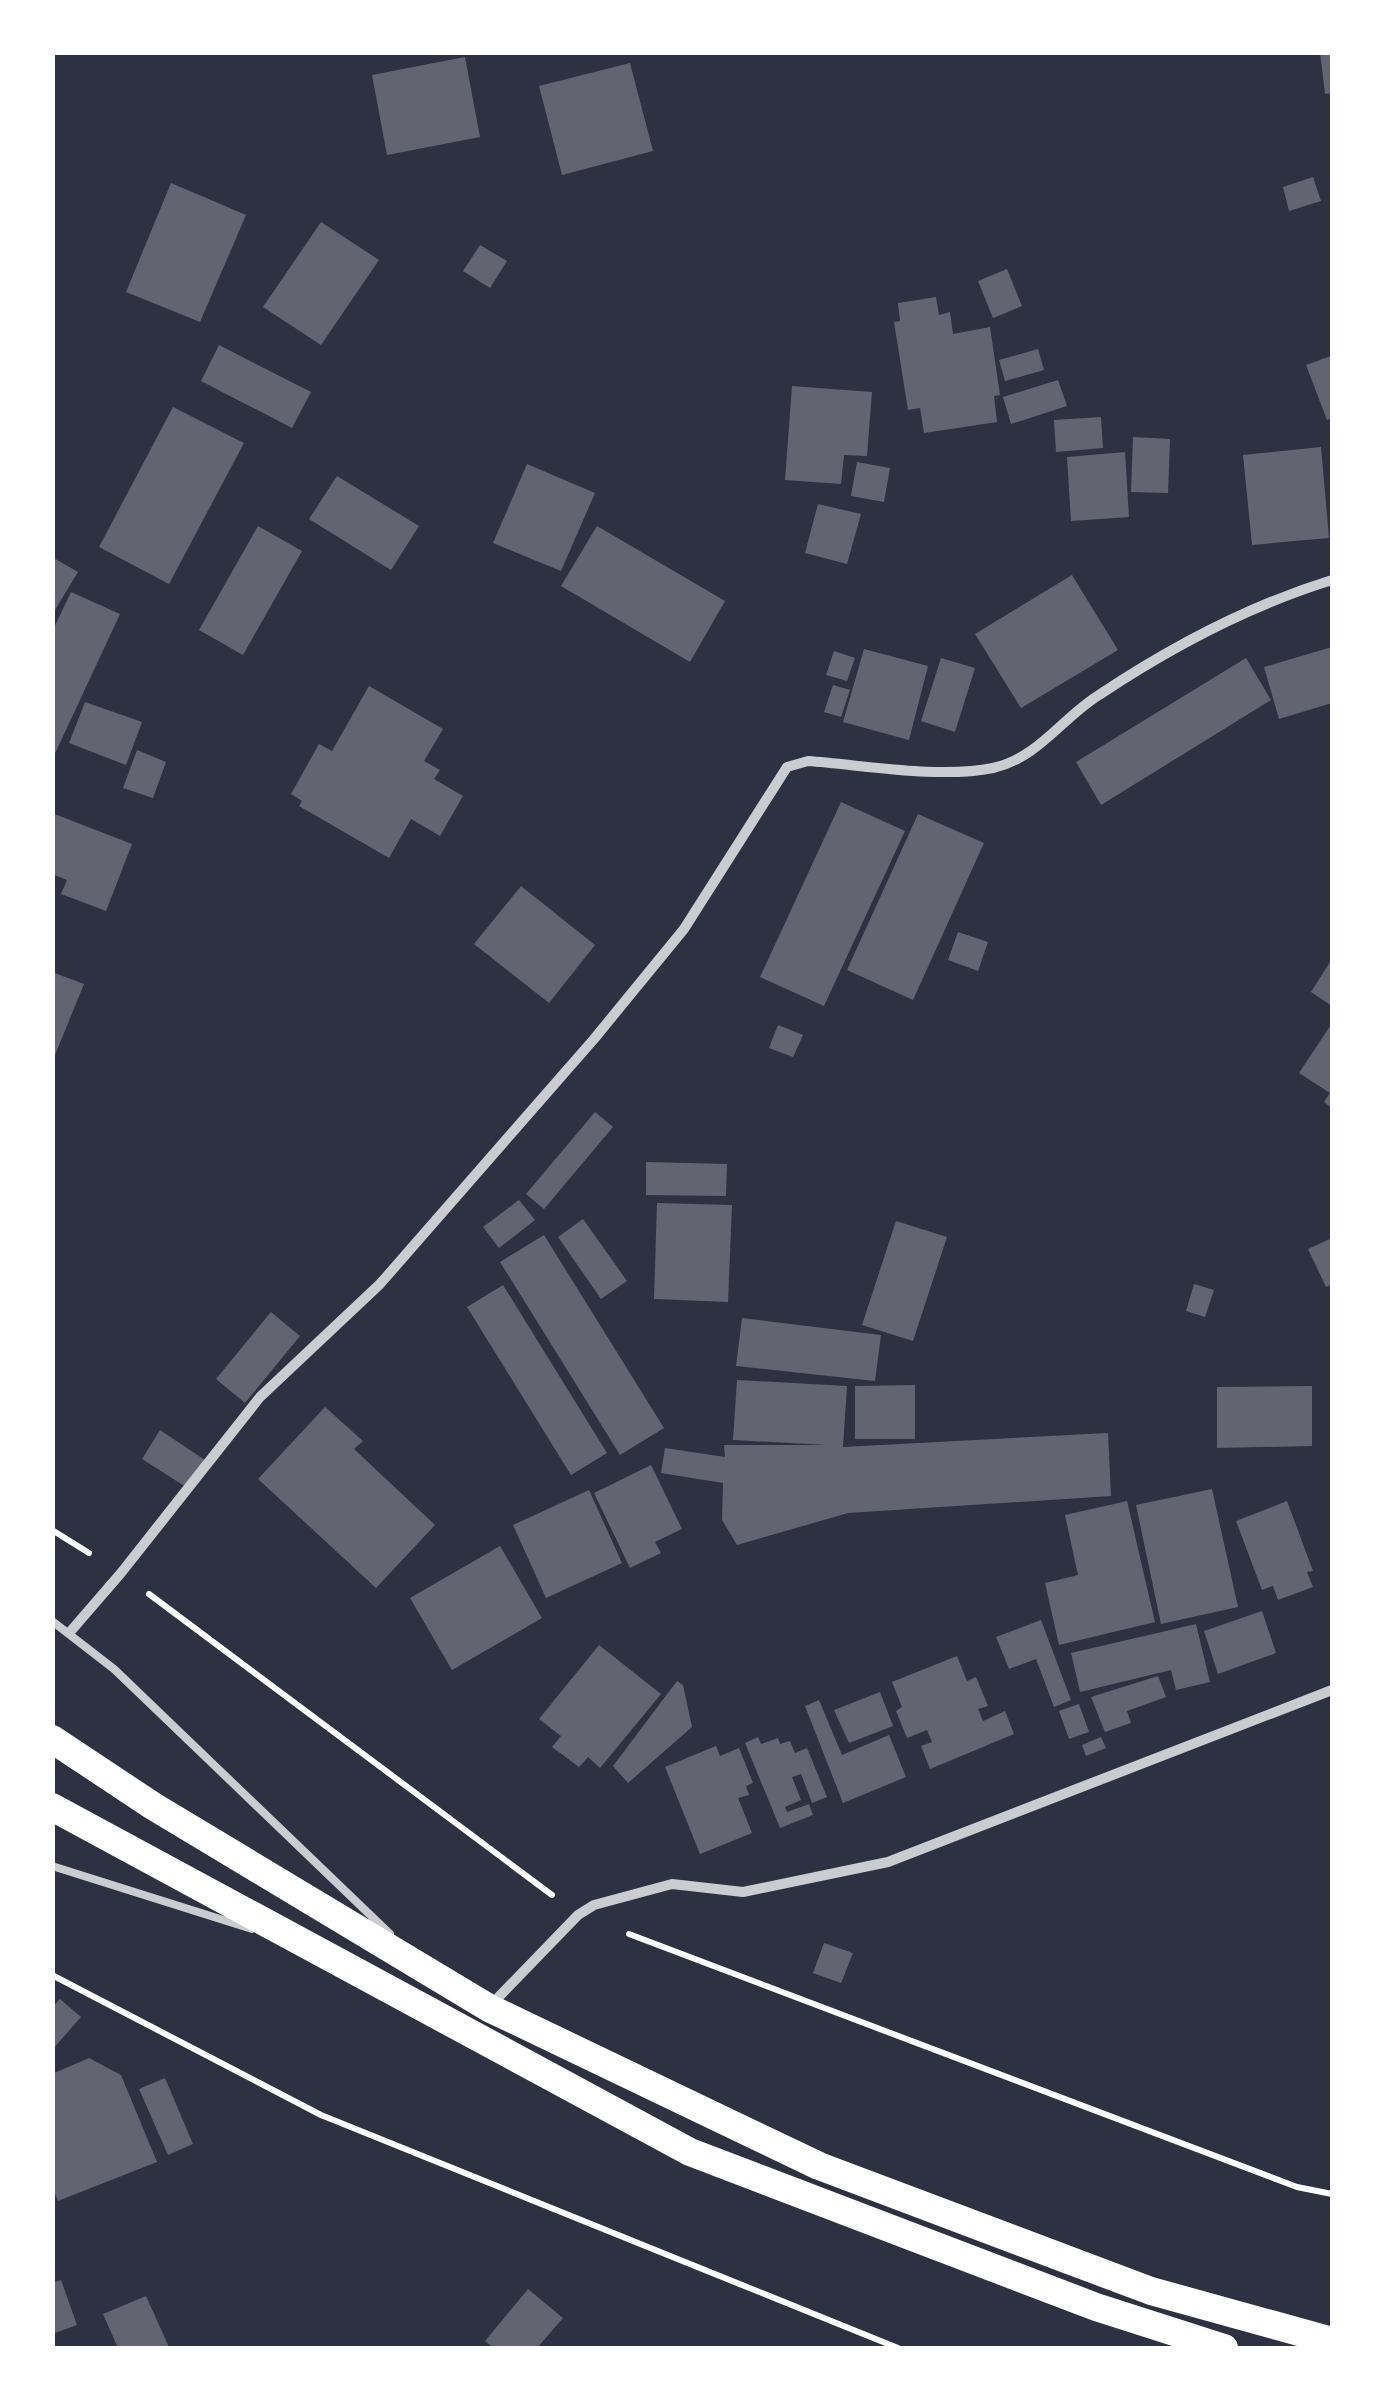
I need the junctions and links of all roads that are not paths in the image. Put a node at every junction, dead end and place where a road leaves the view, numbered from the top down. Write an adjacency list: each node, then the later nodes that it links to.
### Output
1 (1332, 580): 3 (street)
2 (52, 1622): 3 (lane)
3 (70, 1632): 9 (lane)
4 (1332, 1690): 10 (street)
5 (52, 1740): 9 (highway)
6 (52, 1808): 8 (highway)
7 (52, 1866): 8 (lane)
8 (299, 1944): 12 (highway)
9 (429, 1972): 10 (highway)
10 (488, 2008): 11 (highway)
11 (1332, 2341)
12 (1224, 2348)

